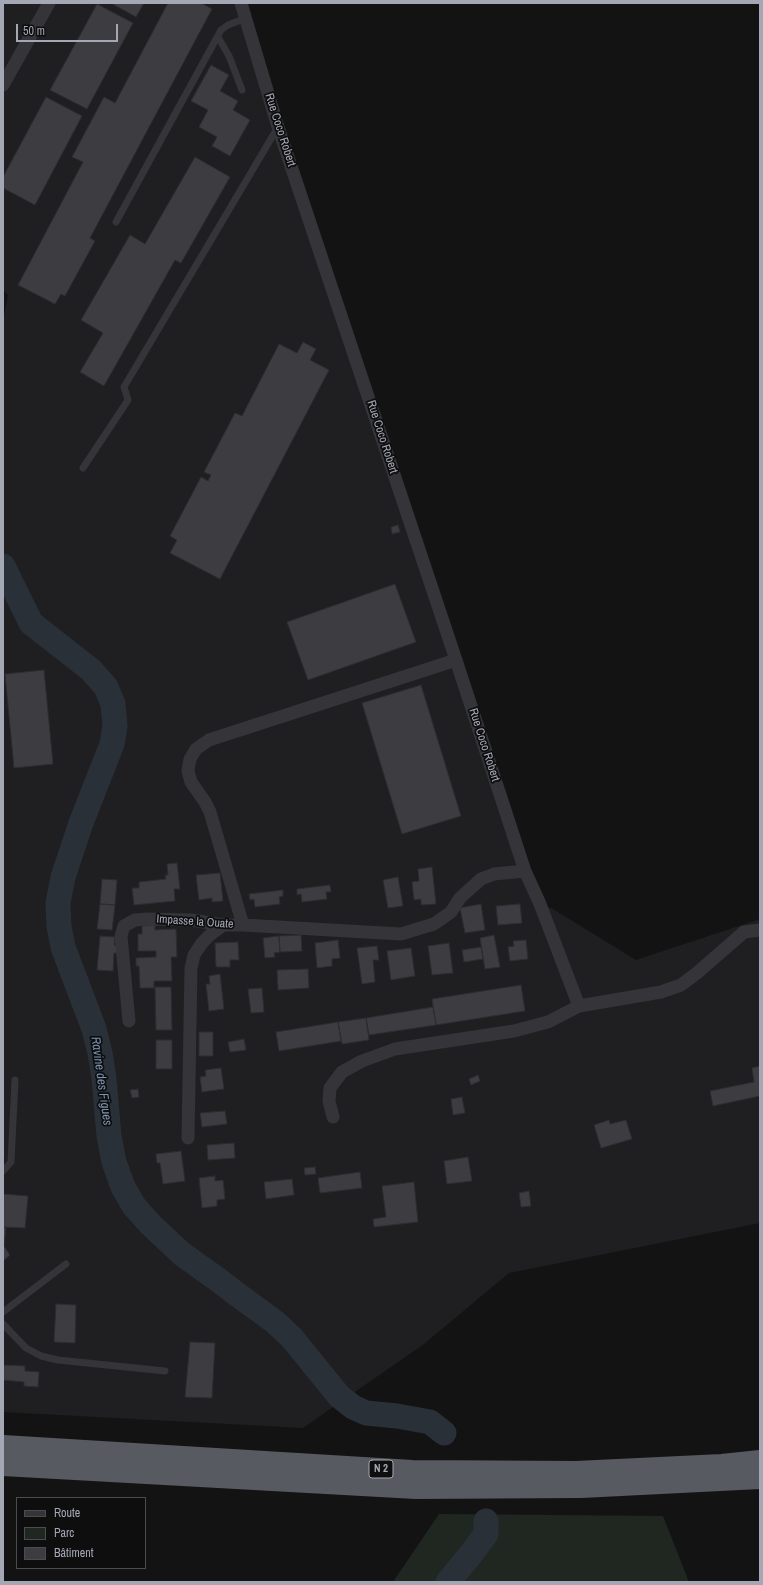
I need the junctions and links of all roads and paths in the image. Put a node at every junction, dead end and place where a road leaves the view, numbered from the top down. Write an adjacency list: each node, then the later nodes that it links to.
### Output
1 (49, 3): 5 (street)
2 (241, 3): 3 (street, Rue Coco Robert)
3 (246, 18): 4 (lane); 7 (street, Rue Coco Robert)
4 (218, 37): 6 (lane); 8 (lane)
5 (3, 85)
6 (242, 90)
7 (278, 127): 9 (lane); 10 (street, Rue Coco Robert)
8 (116, 222)
9 (83, 468)
10 (456, 660): 11 (street, Rue Coco Robert); 13 (street)
11 (525, 871): 13 (street); 15 (street, Rue Coco Robert)
12 (223, 925): 13 (street, Impasse la Ouate); 16 (street, Impasse la Ouate); 19 (street)
13 (243, 925)
14 (760, 930): 15 (street)
15 (579, 1006): 18 (street)
16 (129, 1021)
17 (15, 1080): 20 (lane)
18 (333, 1117)
19 (188, 1138)
20 (3, 1170)
21 (66, 1264): 22 (lane)
22 (3, 1312)
23 (3, 1324): 24 (lane)
24 (165, 1371)
25 (3, 1446): 26 (highway, N 2)
26 (760, 1461)
27 (3, 1465): 28 (highway, N 2)
28 (760, 1478)

